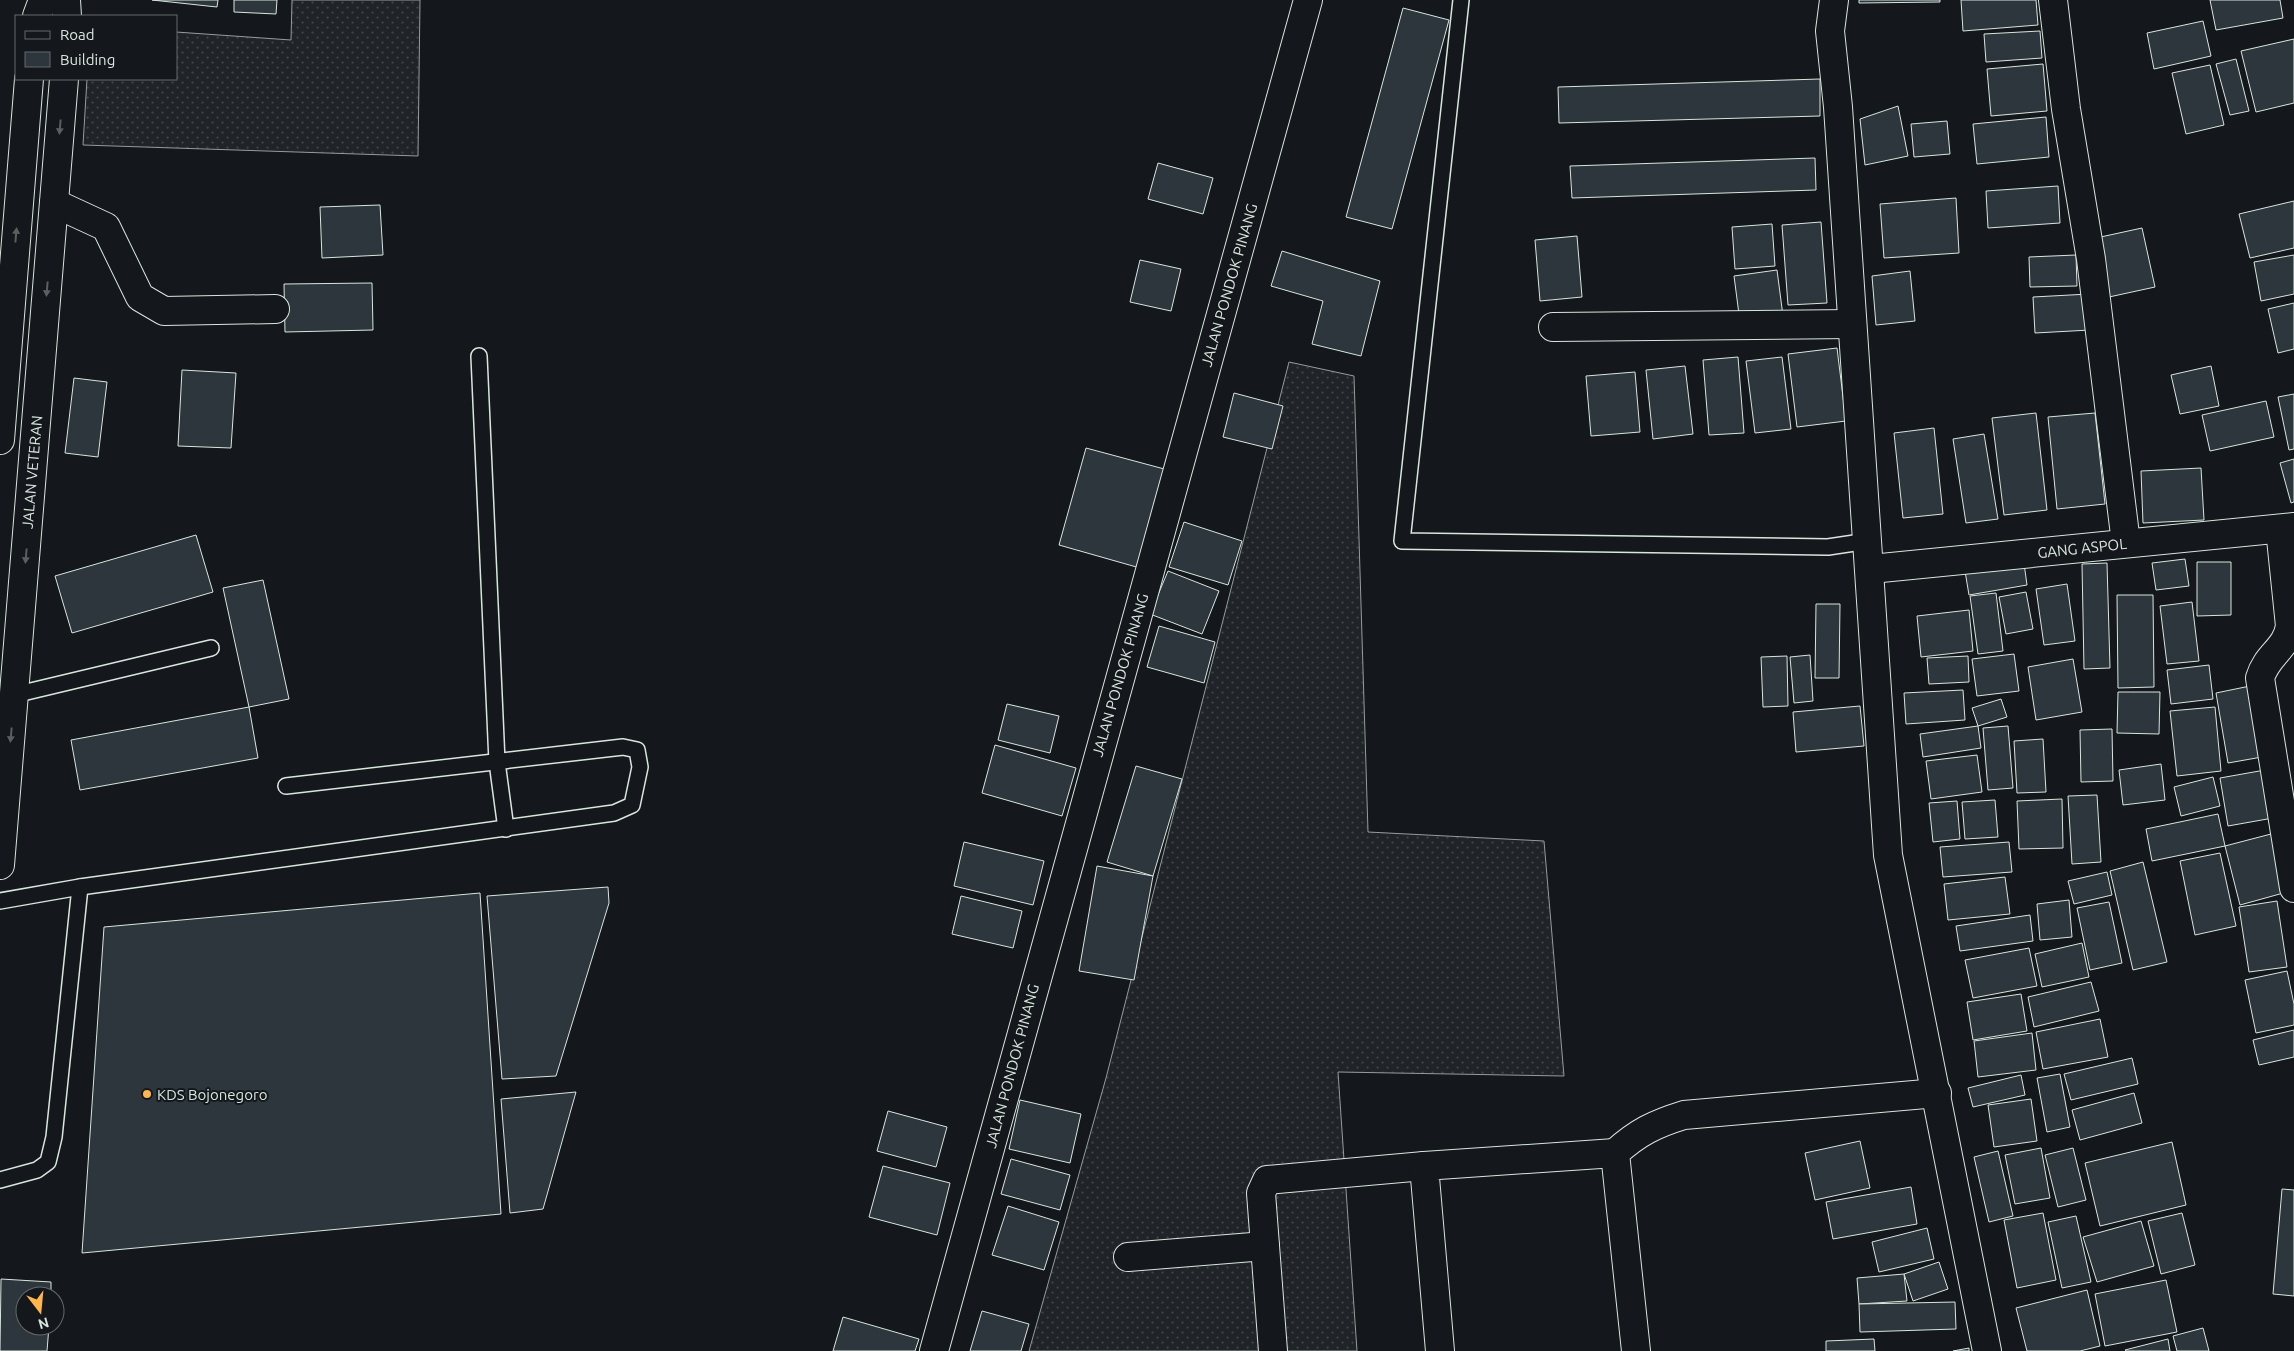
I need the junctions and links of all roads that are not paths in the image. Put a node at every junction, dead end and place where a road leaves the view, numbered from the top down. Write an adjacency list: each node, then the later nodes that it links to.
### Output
1 (43, 0): 7 (street)
2 (66, 0): 8 (street)
3 (1308, 0): 36 (street, JALAN PONDOK PINANG)
4 (1461, 0): 18 (lane)
5 (1834, 0): 13 (street)
6 (2053, 0): 19 (street)
7 (37, 15)
8 (66, 15)
9 (29, 80): 16 (street, one-way to 9)
10 (64, 80): 11 (street, JALAN VETERAN, one-way to 11)
11 (54, 203): 12 (street); 22 (street, JALAN VETERAN, one-way to 22)
12 (275, 309)
13 (1852, 324): 14 (street); 18 (street)
14 (1553, 327)
15 (479, 356): 23 (lane)
16 (0, 440)
17 (2287, 528): 19 (street, GANG ASPOL); 28 (street)
18 (1868, 541): 20 (street)
19 (2126, 543): 20 (street, GANG ASPOL)
20 (1871, 570): 30 (street)
21 (211, 648): 22 (lane)
22 (14, 695): 26 (street, JALAN VETERAN, one-way to 26)
23 (497, 762): 24 (lane); 25 (lane); 25 (lane)
24 (286, 786)
25 (506, 828): 27 (lane)
26 (0, 865)
27 (80, 887): 29 (lane); 33 (lane)
28 (2294, 888)
29 (0, 901)
30 (1937, 1093): 31 (street); 40 (street)
31 (1615, 1153): 32 (street); 39 (street)
32 (1424, 1166): 34 (street); 38 (street)
33 (0, 1180)
34 (1265, 1246): 35 (street); 37 (street)
35 (1128, 1257)
36 (934, 1351)
37 (1273, 1351)
38 (1440, 1351)
39 (1636, 1351)
40 (1987, 1351)

